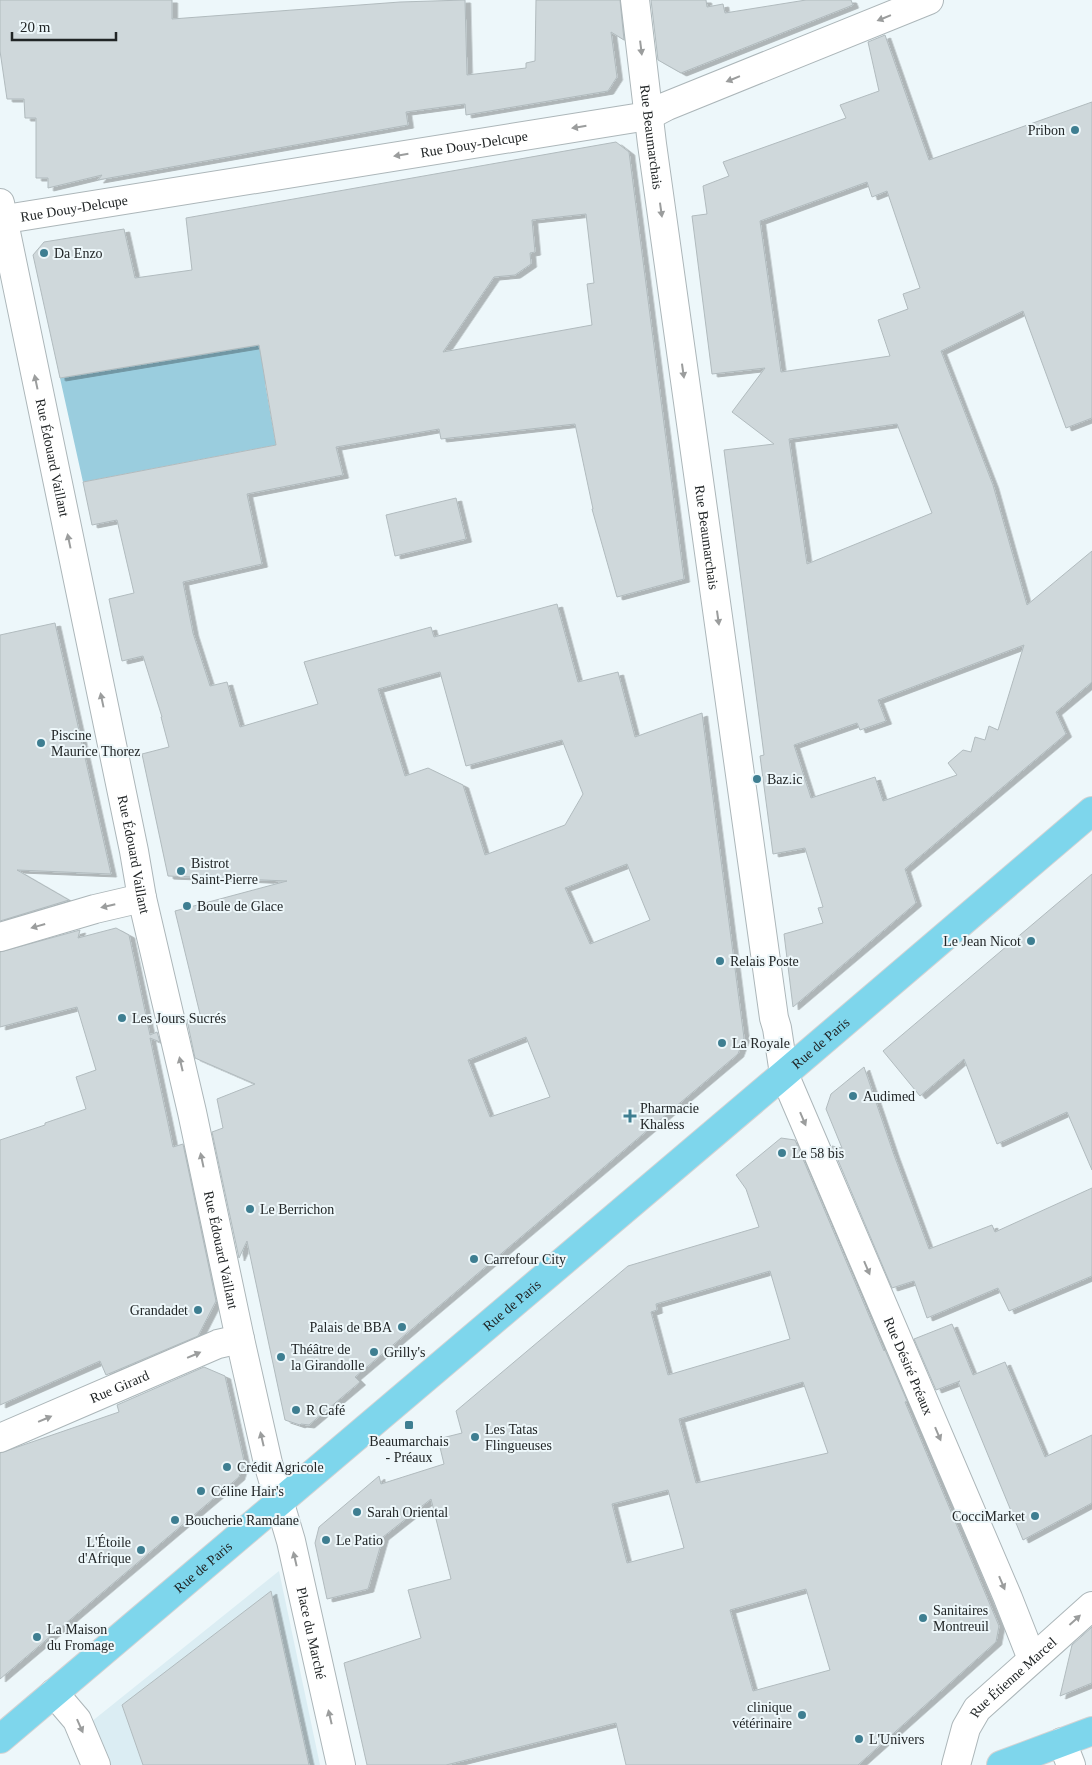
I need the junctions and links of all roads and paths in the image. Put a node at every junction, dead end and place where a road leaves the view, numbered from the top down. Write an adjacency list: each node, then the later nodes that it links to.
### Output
1 (635, 0): 3 (street, Rue Beaumarchais, one-way to 3)
2 (929, 0): 3 (street, Rue Douy-Delcupe, one-way to 3)
3 (648, 116): 4 (street, Rue Douy-Delcupe, one-way to 4); 8 (street, Rue Beaumarchais, one-way to 8)
4 (1, 214): 6 (street, Rue Édouard Vaillant, one-way to 4)
5 (1092, 811): 8 (main road, Rue de Paris)
6 (142, 898): 7 (street, one-way to 7); 9 (street, Rue Édouard Vaillant, one-way to 6)
7 (0, 936)
8 (784, 1074): 11 (main road, Rue de Paris); 13 (street, Rue Désiré Préaux, one-way to 13)
9 (240, 1339): 10 (street, Rue Girard, one-way to 9); 11 (street, Rue Édouard Vaillant, one-way to 9)
10 (0, 1438)
11 (279, 1503): 14 (main road, Rue de Paris); 19 (street, Place du Marché, one-way to 11)
12 (1092, 1606): 13 (street, Rue Étienne Marcel, one-way to 12)
13 (1032, 1659): 20 (street, Rue Étienne Marcel)
14 (54, 1693): 16 (main road, Rue de Paris); 18 (street, one-way to 18)
15 (1092, 1731): 17 (main road)
16 (0, 1739)
17 (1067, 1753): 21 (main road)
18 (96, 1765)
19 (341, 1765)
20 (956, 1765)
21 (1001, 1765)

